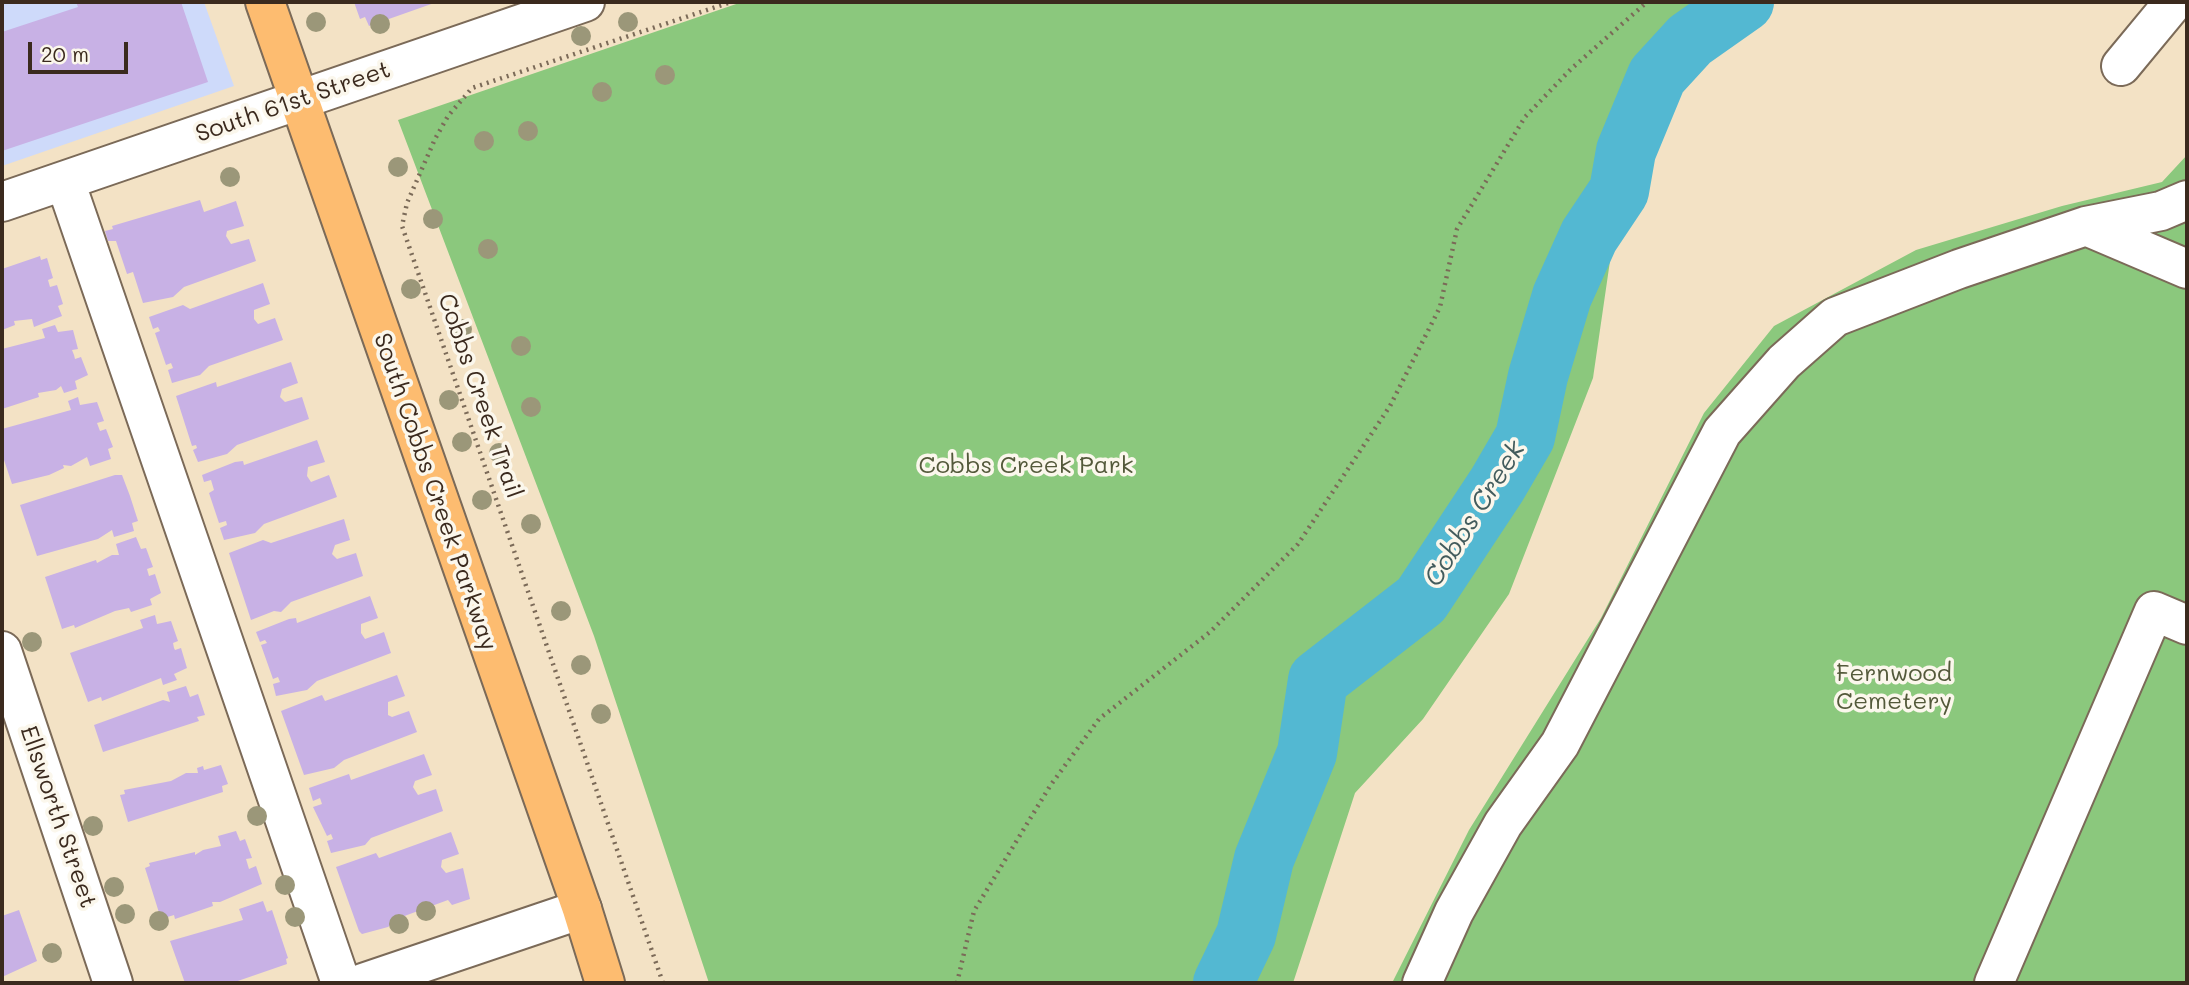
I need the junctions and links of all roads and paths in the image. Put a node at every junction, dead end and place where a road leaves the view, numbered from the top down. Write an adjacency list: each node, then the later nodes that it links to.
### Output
1 (265, 2): 8 (main road, South Cobbs Creek Parkway)
2 (585, 2): 6 (street, South 61st Street)
3 (731, 2): 21 (path, Cobbs Creek Trail)
4 (1647, 2): 22 (path)
5 (2174, 2): 7 (street)
6 (499, 15): 8 (street, South 61st Street)
7 (2121, 66)
8 (299, 99): 9 (street, South 61st Street); 16 (main road, South Cobbs Creek Parkway)
9 (65, 181): 11 (street, South 61st Street); 18 (street)
10 (2187, 200): 12 (street)
11 (2, 202)
12 (2086, 226): 13 (street); 23 (street)
13 (2187, 269)
14 (2187, 625): 24 (street)
15 (2, 651): 17 (street, Ellsworth Street)
16 (582, 909): 19 (street); 20 (main road, South Cobbs Creek Parkway)
17 (113, 983)
18 (341, 983)
19 (363, 983)
20 (605, 983)
21 (663, 983)
22 (957, 983)
23 (1422, 983)
24 (1994, 983)

